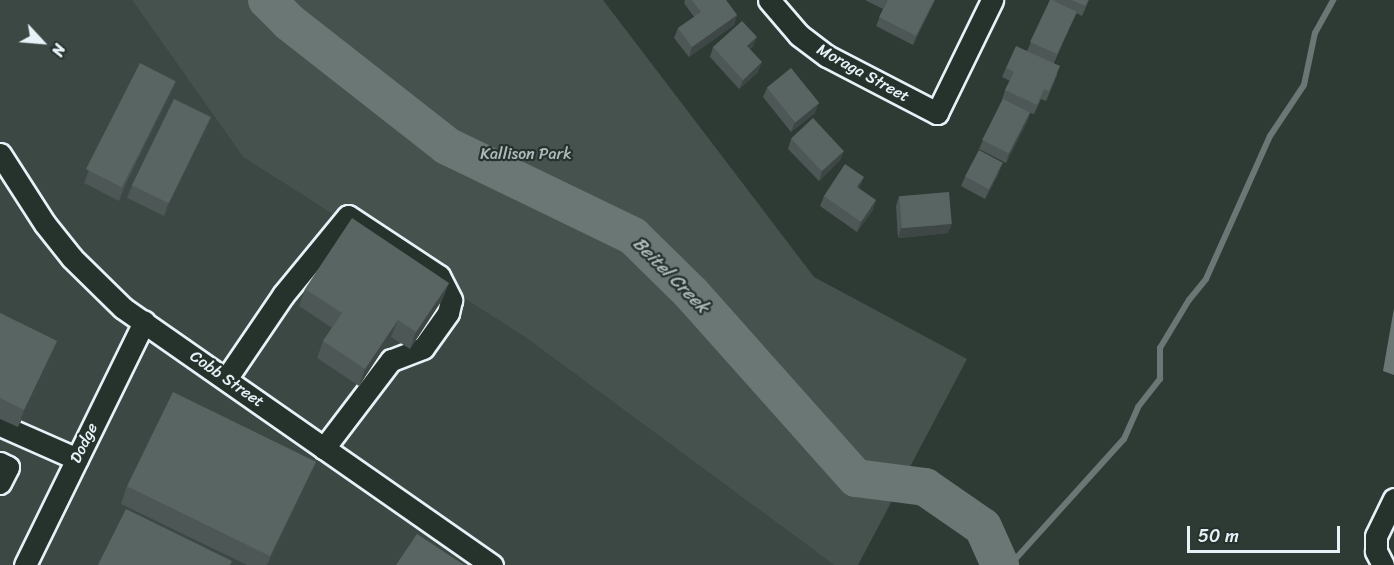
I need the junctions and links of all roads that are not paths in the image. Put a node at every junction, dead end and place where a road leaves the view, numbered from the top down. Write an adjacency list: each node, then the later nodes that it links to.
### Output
1 (769, 0): 2 (street, Moraga Street)
2 (992, 0)
3 (0, 154): 4 (street, Cobb Street)
4 (144, 321): 5 (street, Cobb Street); 8 (street, Dodge)
5 (226, 379): 7 (street, Cobb Street); 7 (street)
6 (0, 425): 8 (street)
7 (324, 448): 14 (street, Cobb Street)
8 (76, 459): 13 (street, Dodge)
9 (0, 463): 10 (street)
10 (0, 483)
11 (1394, 499): 12 (street)
12 (1379, 563)
13 (25, 565)
14 (492, 565)

